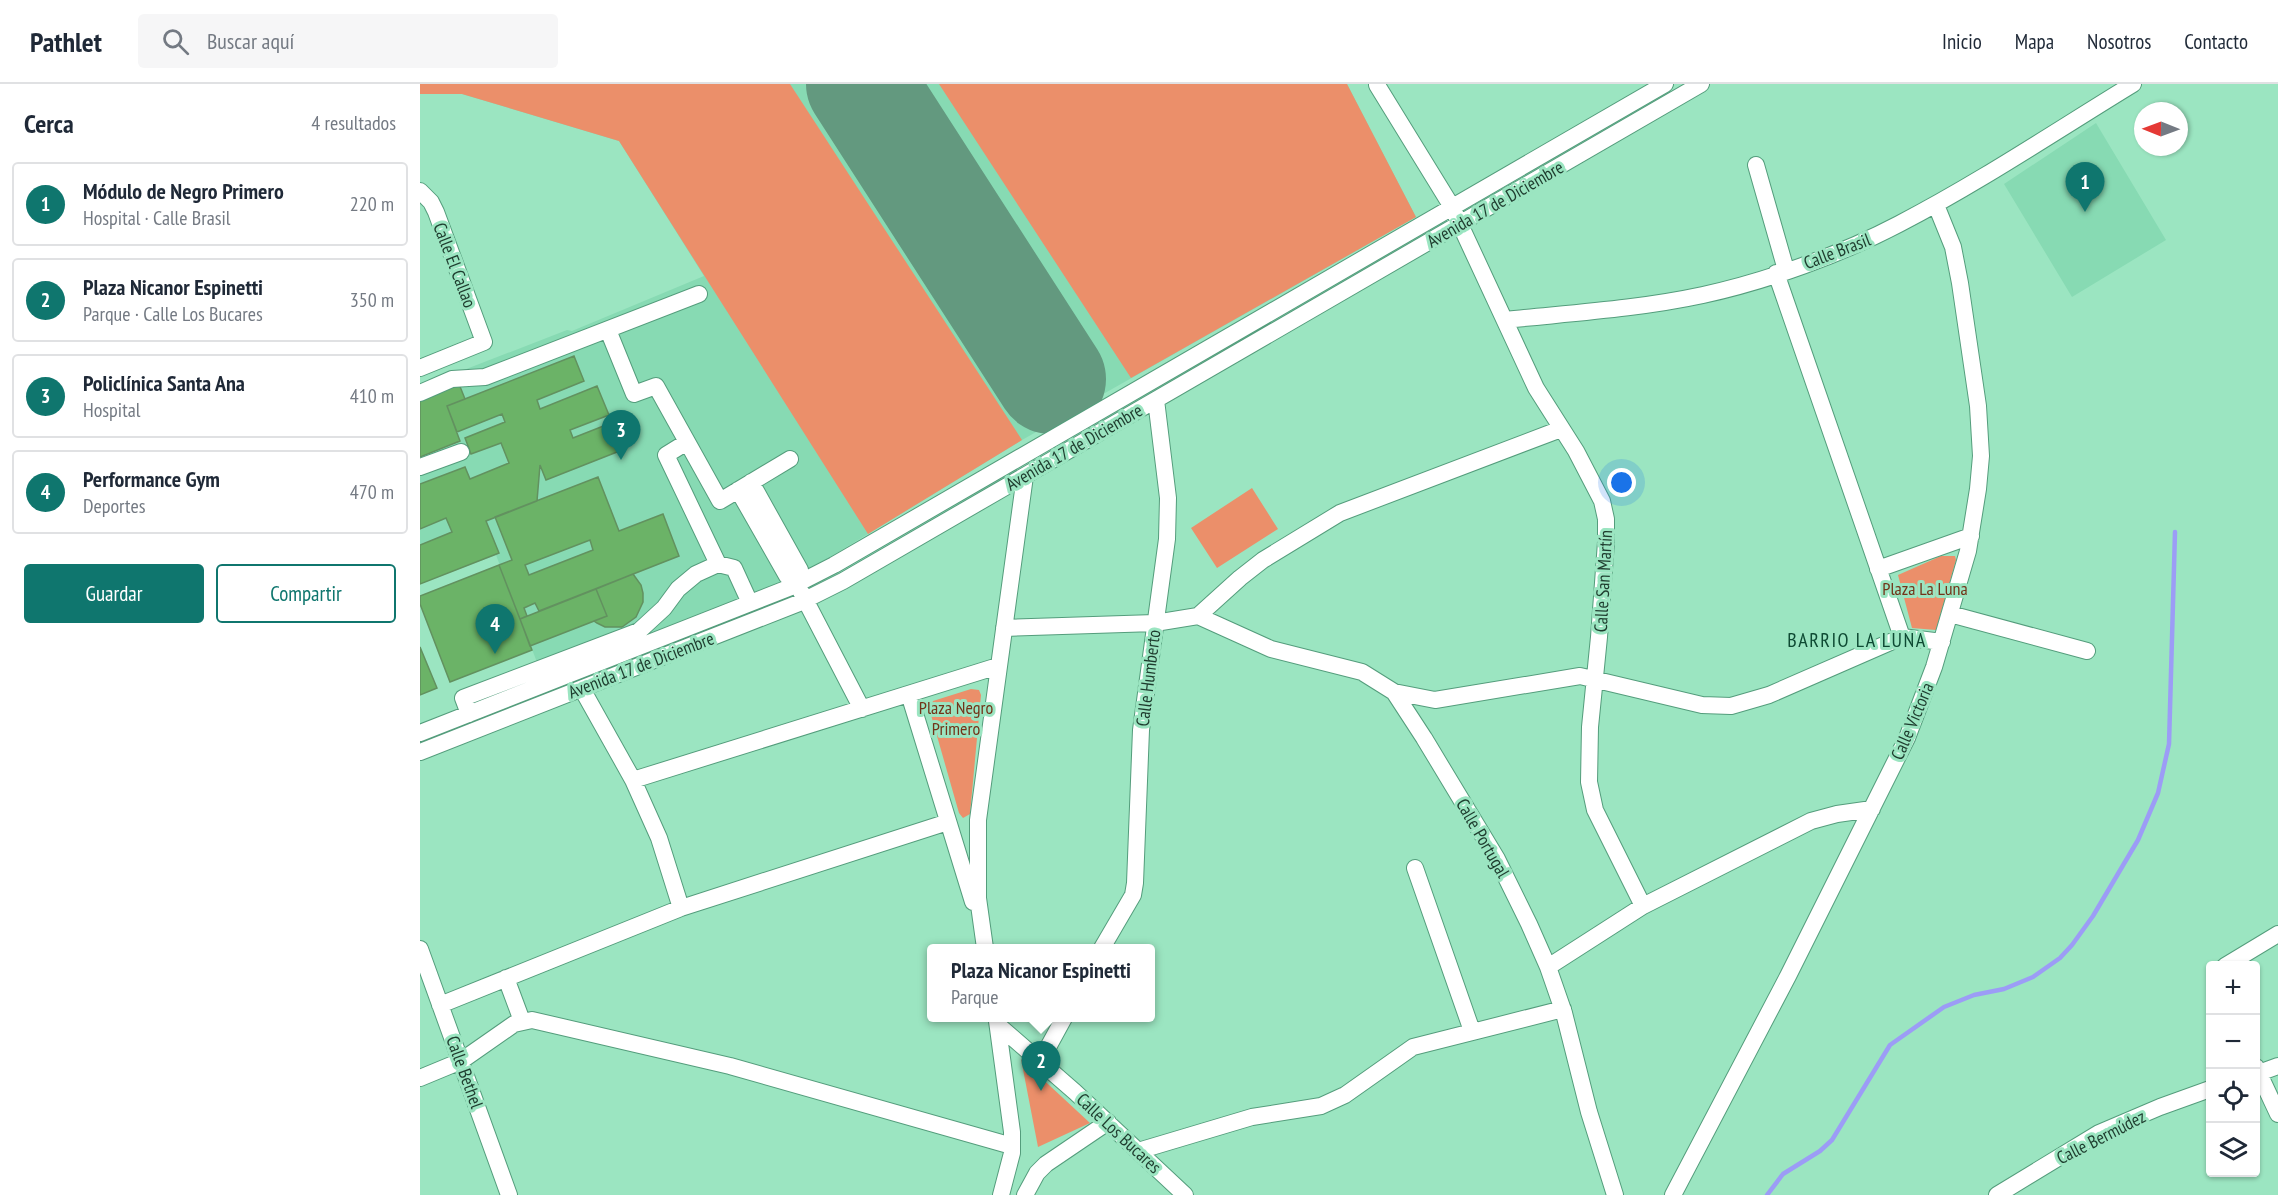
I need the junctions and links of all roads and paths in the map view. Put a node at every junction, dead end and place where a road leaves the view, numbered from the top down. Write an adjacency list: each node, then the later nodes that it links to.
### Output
1 (1665, 84): 8 (street, Avenida 17 de Diciembre)
2 (1701, 84): 9 (street, Avenida 17 de Diciembre)
3 (2133, 84): 7 (street, Calle Brasil)
4 (1377, 85): 8 (street, Calle San Martín)
5 (1756, 165): 10 (street)
6 (420, 191): 14 (street, Calle El Callao)
7 (1936, 205): 10 (street, Calle Brasil); 24 (street, Calle Victoria)
8 (1452, 207): 9 (street, Calle San Martín); 27 (street, Avenida 17 de Diciembre)
9 (1460, 224): 12 (street, Calle San Martín); 16 (street, Avenida 17 de Diciembre)
10 (1781, 272): 12 (street, Calle Brasil); 26 (street)
11 (699, 294): 13 (street)
12 (1505, 320): 17 (street, Calle San Martín)
13 (608, 330): 15 (street); 18 (street)
14 (420, 368)
15 (420, 393)
16 (1156, 400): 22 (street, Avenida 17 de Diciembre); 32 (street, Calle Humberto)
17 (1561, 429): 31 (street); 38 (street, Calle San Martín)
18 (687, 442): 23 (street); 25 (street)
19 (461, 452): 21 (street)
20 (790, 459): 23 (street)
21 (420, 467)
22 (1025, 476): 28 (street, Avenida 17 de Diciembre); 33 (street)
23 (744, 486): 27 (street)
24 (1971, 536): 26 (street); 30 (street, Calle Victoria)
25 (718, 564): 29 (street); 43 (street)
26 (1878, 569): 34 (street)
27 (797, 584): 28 (street); 29 (street, Avenida 17 de Diciembre)
28 (805, 600): 39 (street, Avenida 17 de Diciembre); 42 (street)
29 (750, 603): 43 (street, Avenida 17 de Diciembre)
30 (1950, 614): 35 (street, Calle Victoria); 36 (street)
31 (1198, 616): 32 (street); 40 (street, Calle Portugal)
32 (1155, 623): 33 (street); 55 (street, Calle Humberto)
33 (1004, 628): 37 (street)
34 (1902, 637): 35 (street); 38 (street)
35 (1942, 642): 47 (street, Calle Victoria)
36 (2087, 651)
37 (998, 666): 41 (street); 52 (street)
38 (1595, 678): 40 (street); 50 (street, Calle San Martín)
39 (582, 689): 45 (street, Avenida 17 de Diciembre); 46 (street)
40 (1394, 692): 58 (street, Calle Portugal)
41 (909, 694): 42 (street); 48 (street)
42 (862, 709): 46 (street)
43 (469, 714): 44 (street, Avenida 17 de Diciembre)
44 (420, 733)
45 (420, 752)
46 (633, 780): 51 (street)
47 (1872, 809): 50 (street); 84 (street, Calle Victoria)
48 (948, 822): 51 (street); 52 (street)
49 (1415, 868): 66 (street)
50 (1643, 906): 58 (street)
51 (681, 908): 59 (street)
52 (982, 931): 54 (street)
53 (2278, 934): 57 (street)
54 (984, 944)
55 (1104, 944)
56 (420, 949): 60 (street, Calle Bethel)
57 (2233, 961)
58 (1548, 967): 61 (street, Calle Portugal)
59 (506, 978): 60 (street); 62 (street)
60 (440, 1005): 67 (street, Calle Bethel)
61 (1563, 1009): 66 (street); 83 (street, Calle Portugal)
62 (522, 1021): 67 (street); 76 (street)
63 (997, 1022): 76 (street)
64 (998, 1022): 68 (street, Calle Los Bucares)
65 (1061, 1022): 68 (street)
66 (1472, 1031): 77 (street)
67 (460, 1061): 71 (street); 79 (street, Calle Bethel)
68 (1040, 1062): 75 (street, Calle Los Bucares)
69 (2278, 1066): 70 (street)
70 (2260, 1070)
71 (420, 1078)
72 (2260, 1079): 74 (street)
73 (2206, 1091): 85 (street, Calle Bermúdez)
74 (2278, 1114)
75 (1108, 1122): 77 (street, Calle Los Bucares); 81 (street)
76 (1012, 1146): 78 (street)
77 (1138, 1151): 82 (street, Calle Los Bucares)
78 (1007, 1177): 80 (street); 81 (street)
79 (509, 1195)
80 (1001, 1195)
81 (1024, 1195)
82 (1185, 1195)
83 (1615, 1195)
84 (1673, 1195)
85 (1997, 1195)

